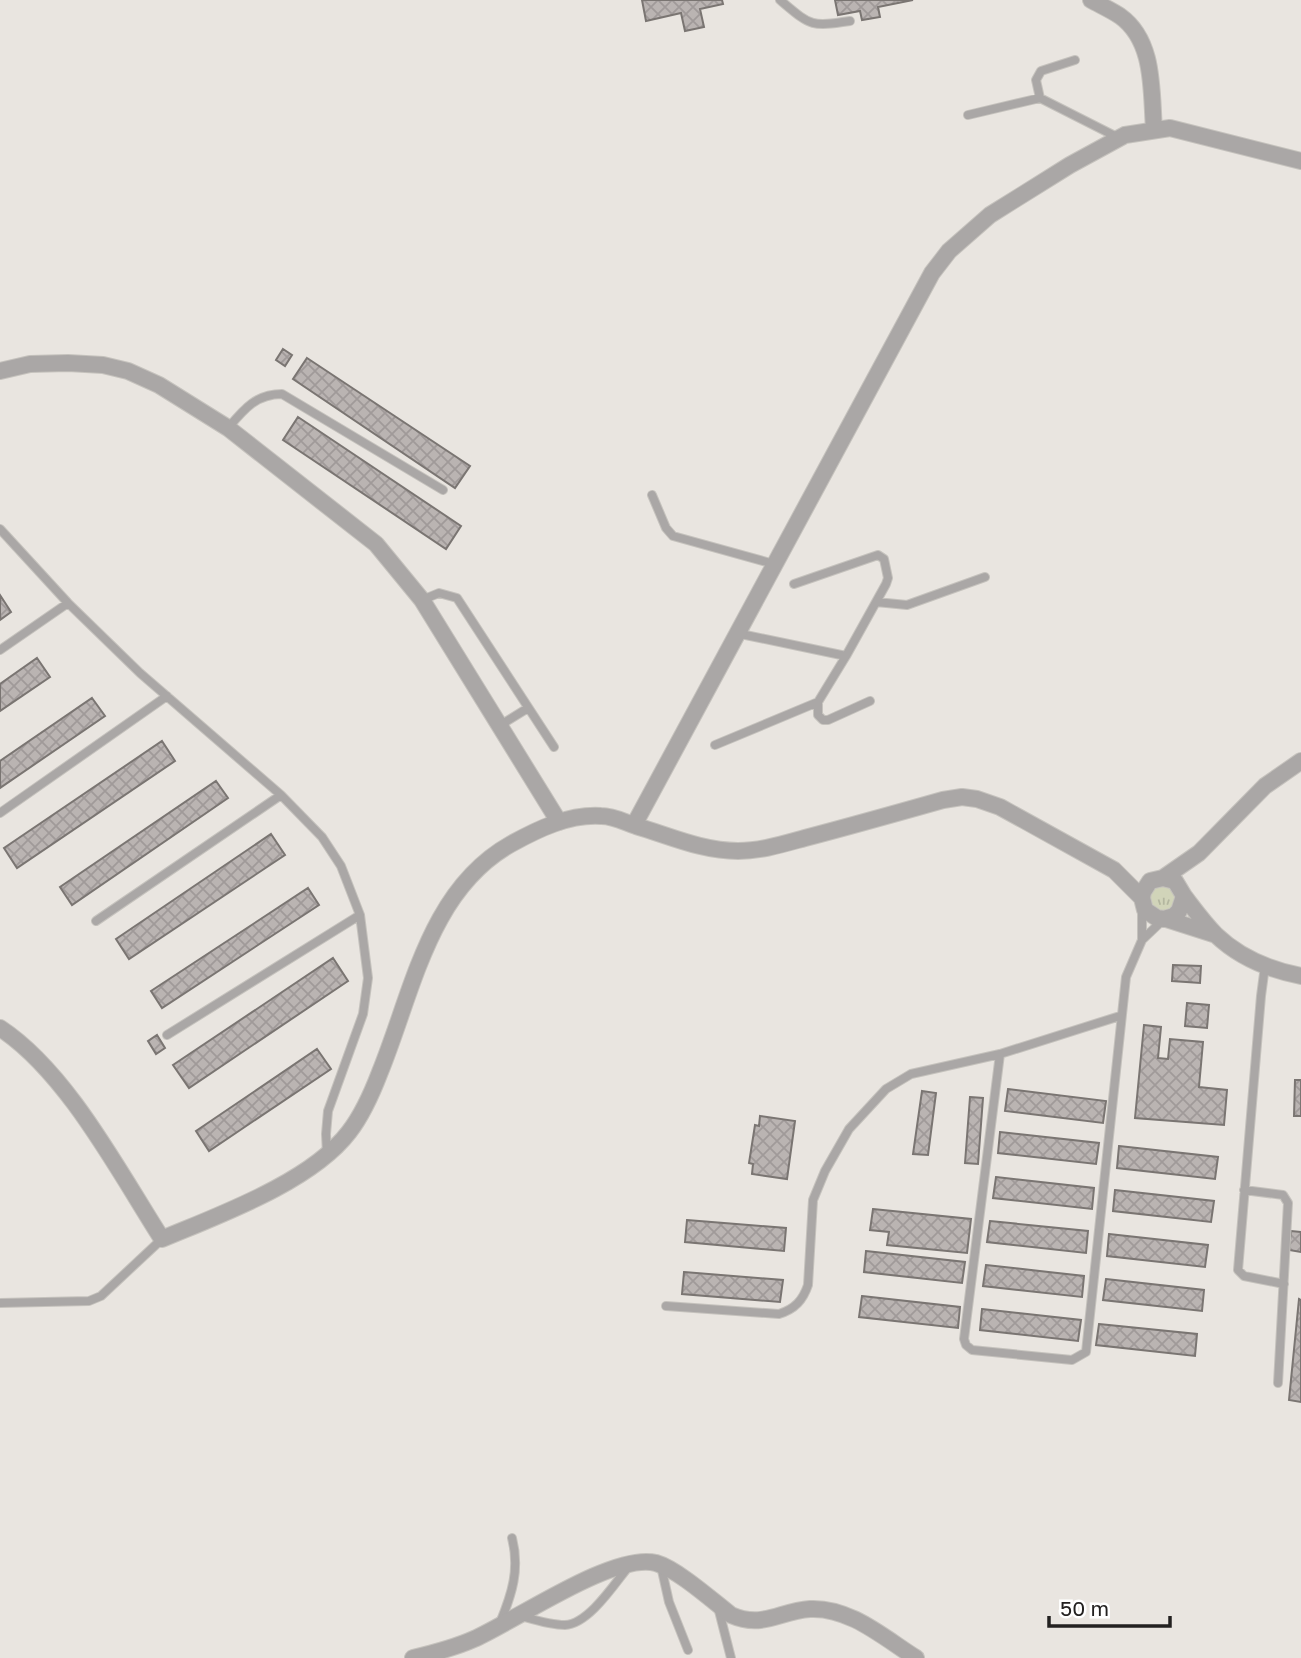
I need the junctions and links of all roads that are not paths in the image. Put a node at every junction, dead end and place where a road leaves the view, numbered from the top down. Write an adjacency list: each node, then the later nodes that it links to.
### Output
1 (780, 0): 3 (lane)
2 (1091, 0): 7 (street)
3 (850, 21)
4 (1075, 60): 5 (lane)
5 (1040, 97): 6 (lane); 8 (lane)
6 (968, 115)
7 (1154, 129): 8 (street); 9 (street)
8 (1119, 138): 15 (street)
9 (1301, 161)
10 (0, 371): 11 (street)
11 (228, 428): 12 (lane); 18 (street)
12 (443, 490)
13 (652, 495): 15 (lane)
14 (0, 529): 20 (lane)
15 (774, 564): 21 (street)
16 (985, 577): 19 (lane)
17 (794, 584): 19 (lane)
18 (422, 600): 27 (lane); 28 (street)
19 (876, 602): 23 (lane)
20 (68, 603): 22 (lane); 24 (lane)
21 (736, 633): 23 (lane); 35 (street)
22 (0, 650)
23 (846, 656): 26 (lane)
24 (167, 696): 32 (lane); 33 (lane)
25 (870, 701): 26 (lane)
26 (818, 702): 29 (lane)
27 (528, 708): 28 (lane); 30 (lane)
28 (499, 726): 34 (street)
29 (715, 745)
30 (554, 747)
31 (1301, 761): 36 (street)
32 (281, 795): 41 (lane); 43 (lane)
33 (0, 813)
34 (559, 822): 35 (street); 52 (street)
35 (634, 825): 37 (street)
36 (1199, 853): 38 (street); 39 (street)
37 (1114, 870): 38 (street); 40 (street)
38 (1159, 878): 39 (street); 40 (street)
39 (1183, 894): 42 (street); 44 (street)
40 (1142, 901): 42 (street); 45 (lane)
41 (360, 915): 50 (lane); 52 (lane)
42 (1165, 919): 44 (street); 45 (lane)
43 (96, 921)
44 (1216, 935): 46 (street)
45 (1142, 940): 48 (lane)
46 (1265, 966): 47 (street); 53 (lane)
47 (1301, 976)
48 (1120, 1016): 51 (lane); 51 (lane)
49 (0, 1028): 54 (street)
50 (167, 1035)
51 (1000, 1054): 57 (lane)
52 (327, 1154): 54 (street)
53 (1244, 1190): 55 (lane); 55 (lane)
54 (162, 1239): 56 (lane)
55 (1284, 1284): 58 (lane)
56 (0, 1303)
57 (666, 1306)
58 (1278, 1382)
59 (512, 1538): 64 (lane)
60 (632, 1562): 61 (street); 63 (street); 63 (lane)
61 (661, 1565): 62 (street); 65 (lane)
62 (717, 1604): 67 (lane); 68 (street)
63 (518, 1615): 64 (street)
64 (498, 1626): 66 (street)
65 (688, 1650)
66 (412, 1658)
67 (731, 1658)
68 (916, 1658)

